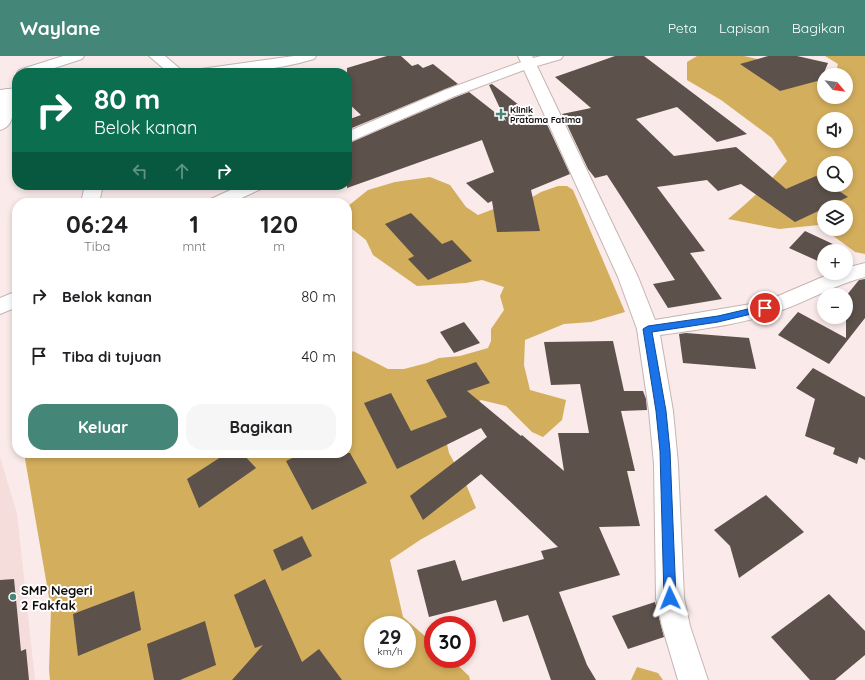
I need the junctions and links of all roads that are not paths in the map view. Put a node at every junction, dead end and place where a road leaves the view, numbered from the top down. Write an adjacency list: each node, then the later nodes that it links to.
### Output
1 (77, 56): 6 (street)
2 (156, 56): 7 (street)
3 (309, 56): 8 (street)
4 (556, 56): 5 (street)
5 (527, 60): 11 (street); 17 (street)
6 (39, 68)
7 (172, 68)
8 (239, 68)
9 (8, 94): 10 (street)
10 (0, 125)
11 (352, 136)
12 (250, 190): 13 (street)
13 (241, 198)
14 (865, 270): 17 (street)
15 (12, 301): 16 (street)
16 (0, 308)
17 (648, 329): 18 (street)
18 (694, 680)

